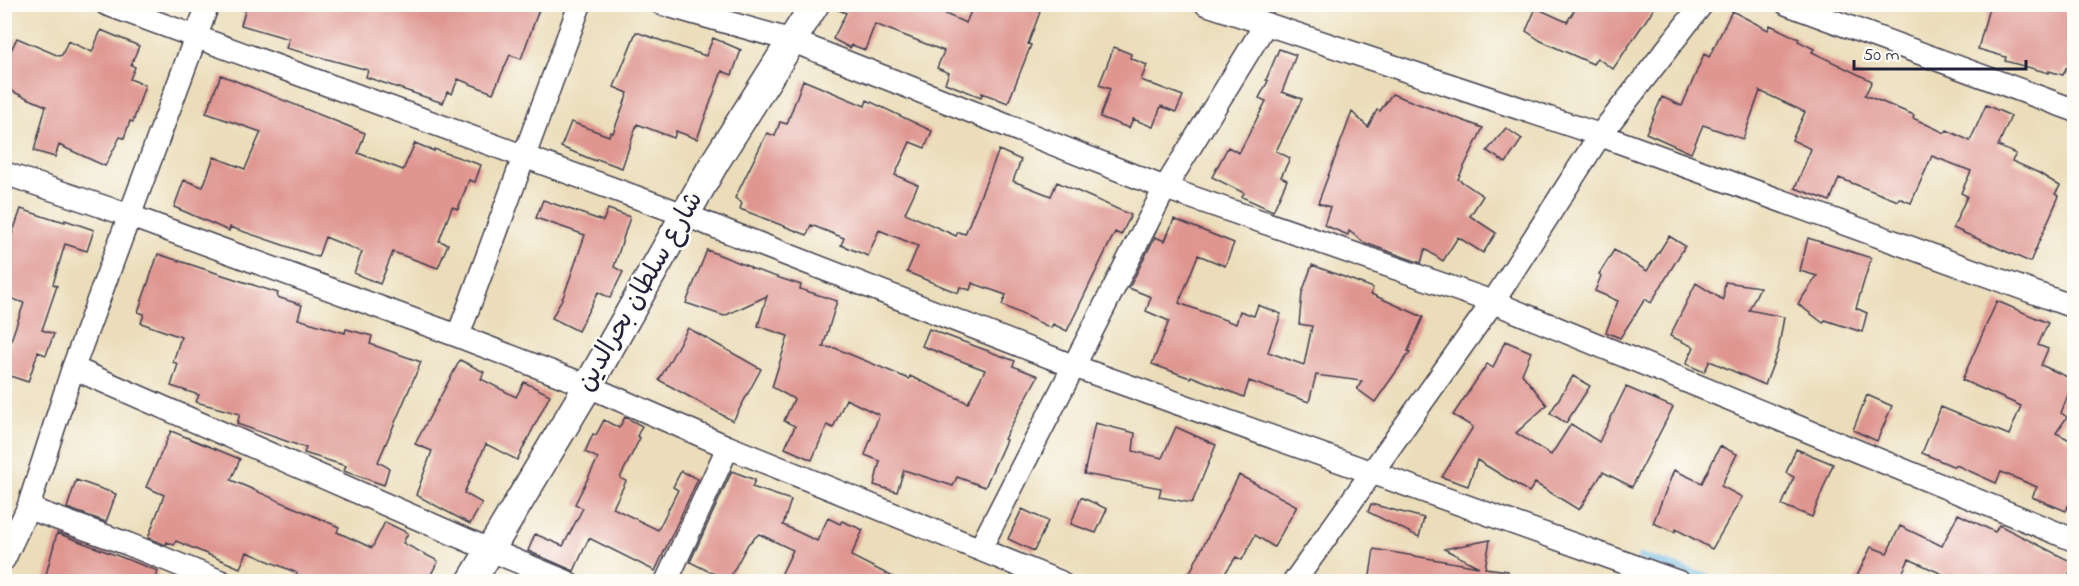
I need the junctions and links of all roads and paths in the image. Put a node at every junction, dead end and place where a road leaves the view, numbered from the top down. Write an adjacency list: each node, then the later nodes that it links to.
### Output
1 (106, 4): 10 (street)
2 (208, 4): 10 (street)
3 (580, 4): 14 (street)
4 (662, 4): 11 (street)
5 (814, 4): 11 (street, شارع سلطان بحرالدين)
6 (1206, 4): 9 (street)
7 (1702, 4): 13 (street)
8 (1787, 4): 12 (street)
9 (1265, 25): 13 (street); 16 (street)
10 (196, 37): 14 (street); 18 (street)
11 (790, 40): 16 (street); 17 (street, شارع سلطان بحرالدين)
12 (2074, 110)
13 (1600, 135): 19 (street); 20 (street)
14 (525, 157): 17 (street); 21 (street)
15 (4, 173): 18 (street)
16 (1165, 188): 19 (street); 22 (street)
17 (685, 215): 22 (street); 24 (street, شارع سلطان بحرالدين)
18 (129, 216): 21 (street); 23 (street)
19 (1492, 303): 26 (street); 28 (street)
20 (2074, 307)
21 (458, 336): 24 (street)
22 (1073, 366): 26 (street); 30 (street)
23 (73, 368): 27 (street); 31 (street)
24 (588, 386): 25 (street); 31 (street, شارع سلطان بحرالدين)
25 (728, 447): 30 (street); 35 (street)
26 (1372, 472): 37 (street); 38 (street)
27 (28, 508): 29 (street); 32 (street)
28 (2074, 540)
29 (7, 547)
30 (980, 549): 36 (street)
31 (490, 550): 33 (street, شارع سلطان بحرالدين); 34 (street)
32 (222, 582)
33 (471, 582)
34 (567, 582)
35 (666, 582)
36 (1060, 582)
37 (1294, 582)
38 (1679, 582)

